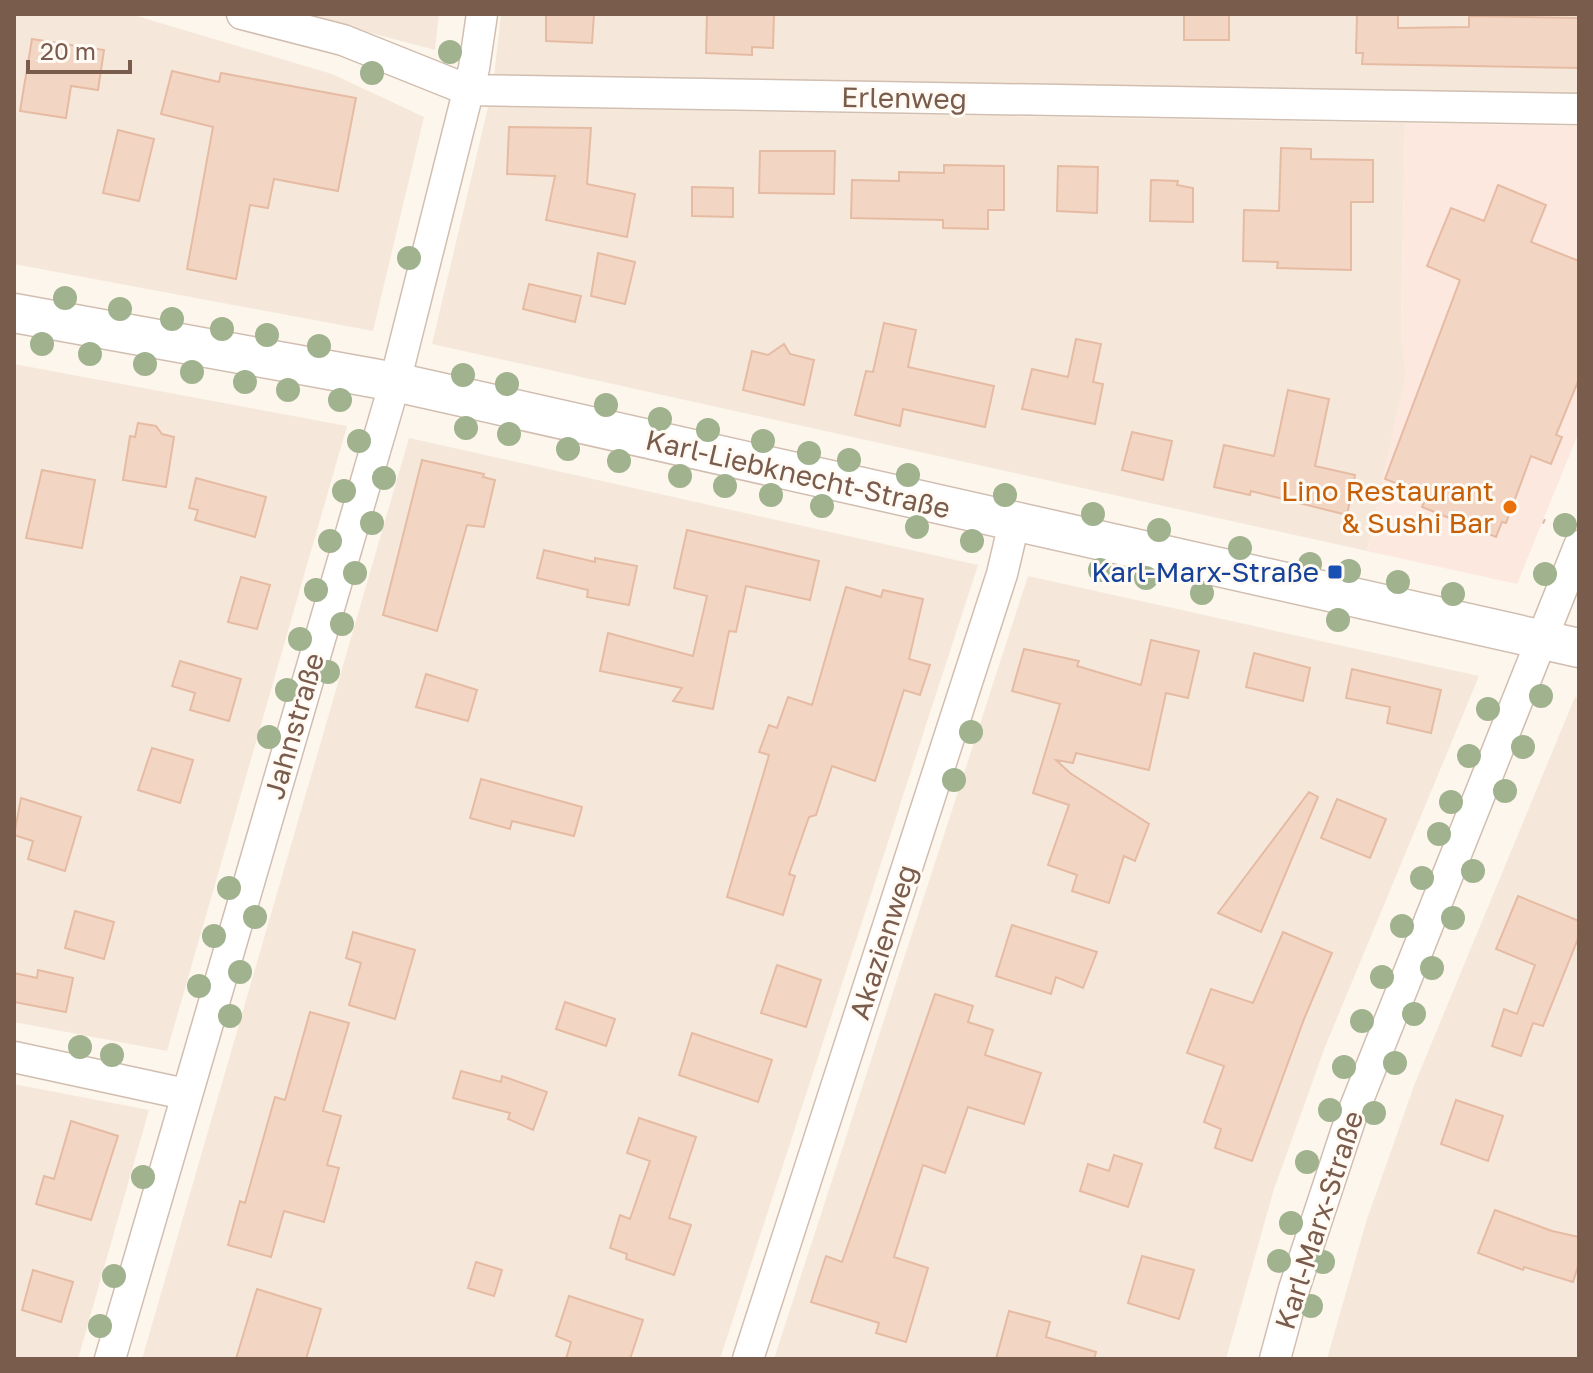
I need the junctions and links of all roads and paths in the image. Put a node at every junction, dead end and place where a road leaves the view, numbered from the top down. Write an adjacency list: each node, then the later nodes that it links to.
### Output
1 (242, 14): 3 (street, Erlenweg)
2 (482, 14): 3 (street, Jahnstraße)
3 (468, 90): 4 (street, Erlenweg); 6 (street, Jahnstraße)
4 (1579, 109)
5 (14, 313): 6 (street, Karl-Liebknecht-Straße)
6 (395, 382): 8 (street, Karl-Liebknecht-Straße); 14 (street, Jahnstraße)
7 (1543, 521): 9 (path)
8 (1014, 523): 11 (street, Karl-Liebknecht-Straße); 16 (street, Akazienweg)
9 (1550, 524)
10 (1579, 546): 11 (street, Karl-Marx-Straße)
11 (1541, 639): 12 (street, Karl-Liebknecht-Straße); 17 (street, Karl-Marx-Straße)
12 (1579, 648)
13 (14, 1057): 14 (street)
14 (185, 1094): 15 (street, Jahnstraße)
15 (110, 1359)
16 (748, 1359)
17 (1275, 1359)

